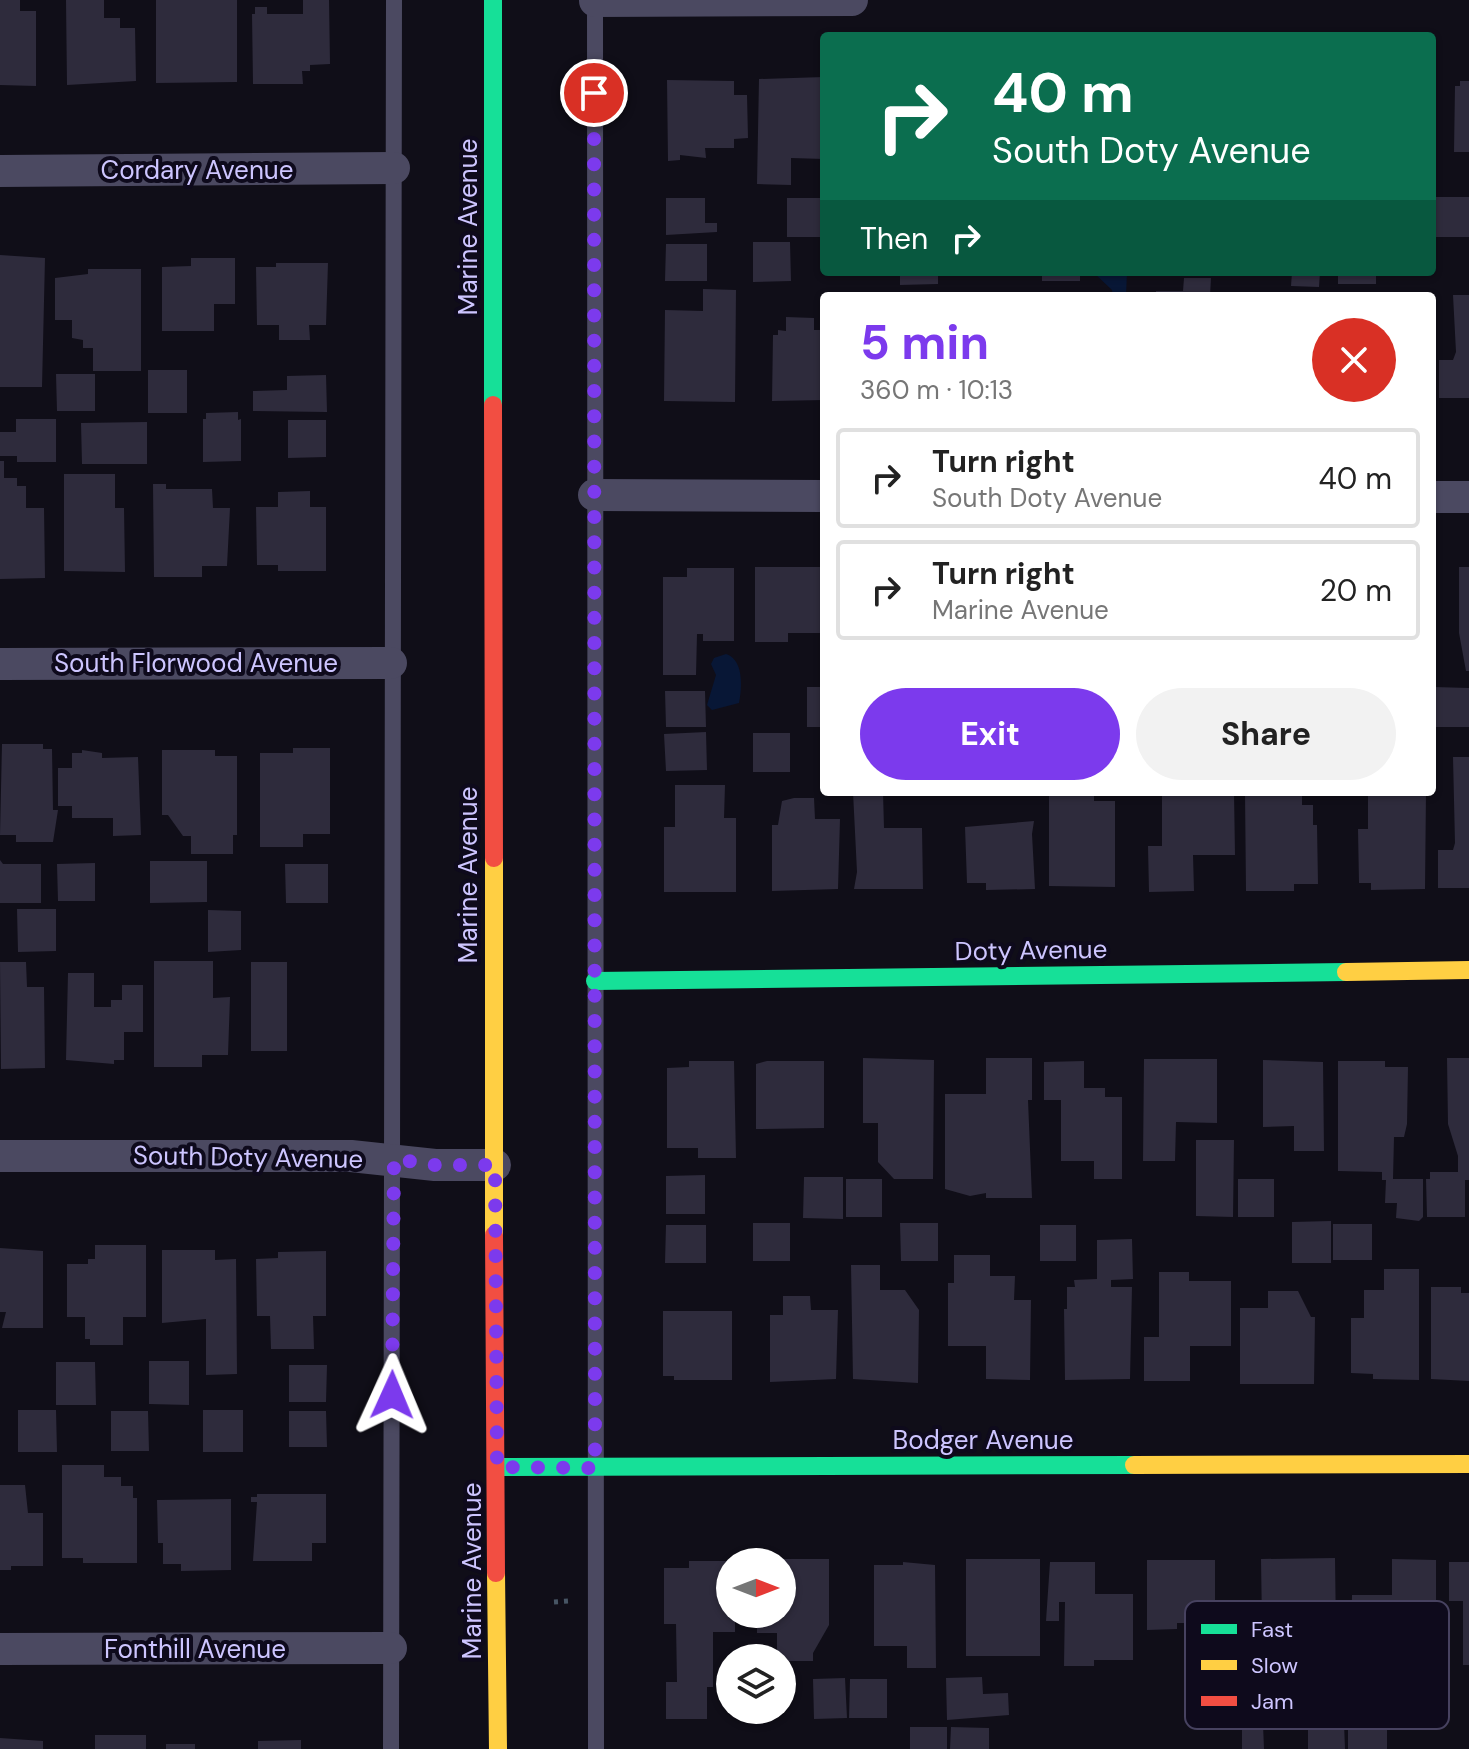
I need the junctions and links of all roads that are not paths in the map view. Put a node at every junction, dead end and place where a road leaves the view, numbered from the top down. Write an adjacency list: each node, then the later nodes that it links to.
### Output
1 (394, 0): 5 (lane)
2 (493, 0): 17 (street, Marine Avenue)
3 (595, 0): 4 (street); 7 (lane)
4 (852, 0)
5 (394, 168): 6 (street, Cordary Avenue); 11 (lane)
6 (0, 171)
7 (594, 495): 8 (street); 14 (lane)
8 (820, 496)
9 (1436, 497): 10 (street)
10 (1469, 497)
11 (391, 663): 12 (street, South Florwood Avenue); 16 (lane)
12 (0, 664)
13 (1469, 970): 14 (street, Doty Avenue)
14 (595, 981): 20 (lane)
15 (0, 1156): 16 (street, South Doty Avenue)
16 (394, 1159): 17 (street, South Doty Avenue); 21 (lane)
17 (495, 1165): 19 (street, Marine Avenue)
18 (1469, 1464): 20 (street, Bodger Avenue)
19 (497, 1467): 20 (street, Bodger Avenue); 24 (street, Marine Avenue)
20 (595, 1468): 25 (lane)
21 (391, 1648): 22 (street, Fonthill Avenue); 23 (lane)
22 (0, 1649)
23 (391, 1749)
24 (498, 1749)
25 (596, 1749)

